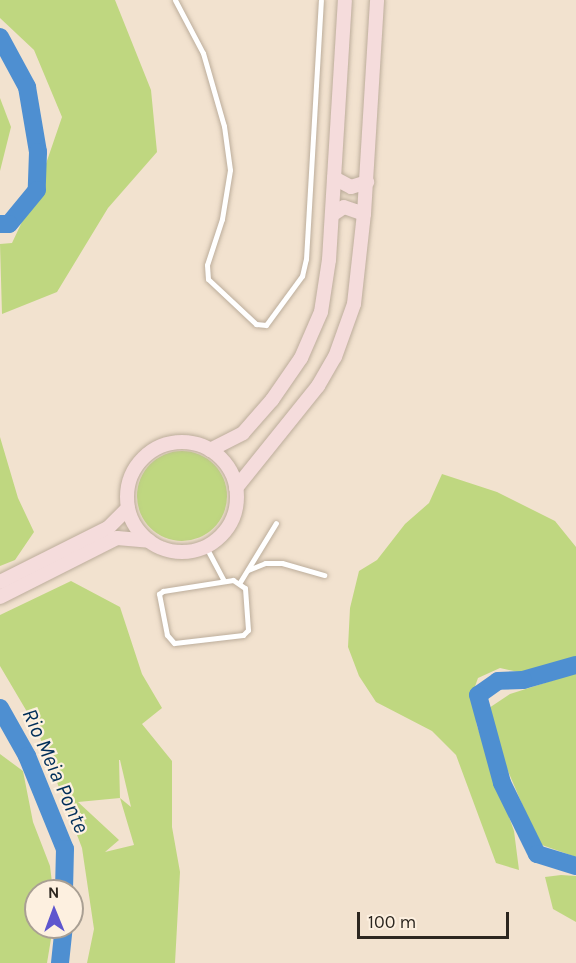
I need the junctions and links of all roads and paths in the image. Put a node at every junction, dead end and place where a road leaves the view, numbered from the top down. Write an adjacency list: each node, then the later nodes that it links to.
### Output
1 (175, 0): 2 (lane)
2 (321, 0)
3 (345, 0): 5 (main road)
4 (377, 0): 6 (main road)
5 (334, 178): 6 (main road); 8 (main road)
6 (367, 182): 7 (main road)
7 (364, 214): 8 (main road); 10 (main road)
8 (332, 215): 9 (main road)
9 (210, 450): 10 (main road); 11 (main road)
10 (236, 488): 14 (main road)
11 (128, 508): 13 (main road); 18 (main road)
12 (276, 523): 15 (lane)
13 (149, 541): 14 (main road); 20 (main road)
14 (206, 547): 17 (lane)
15 (248, 570): 16 (lane); 19 (lane)
16 (324, 575)
17 (224, 581): 19 (lane); 19 (lane)
18 (0, 582)
19 (240, 582)
20 (0, 597)

